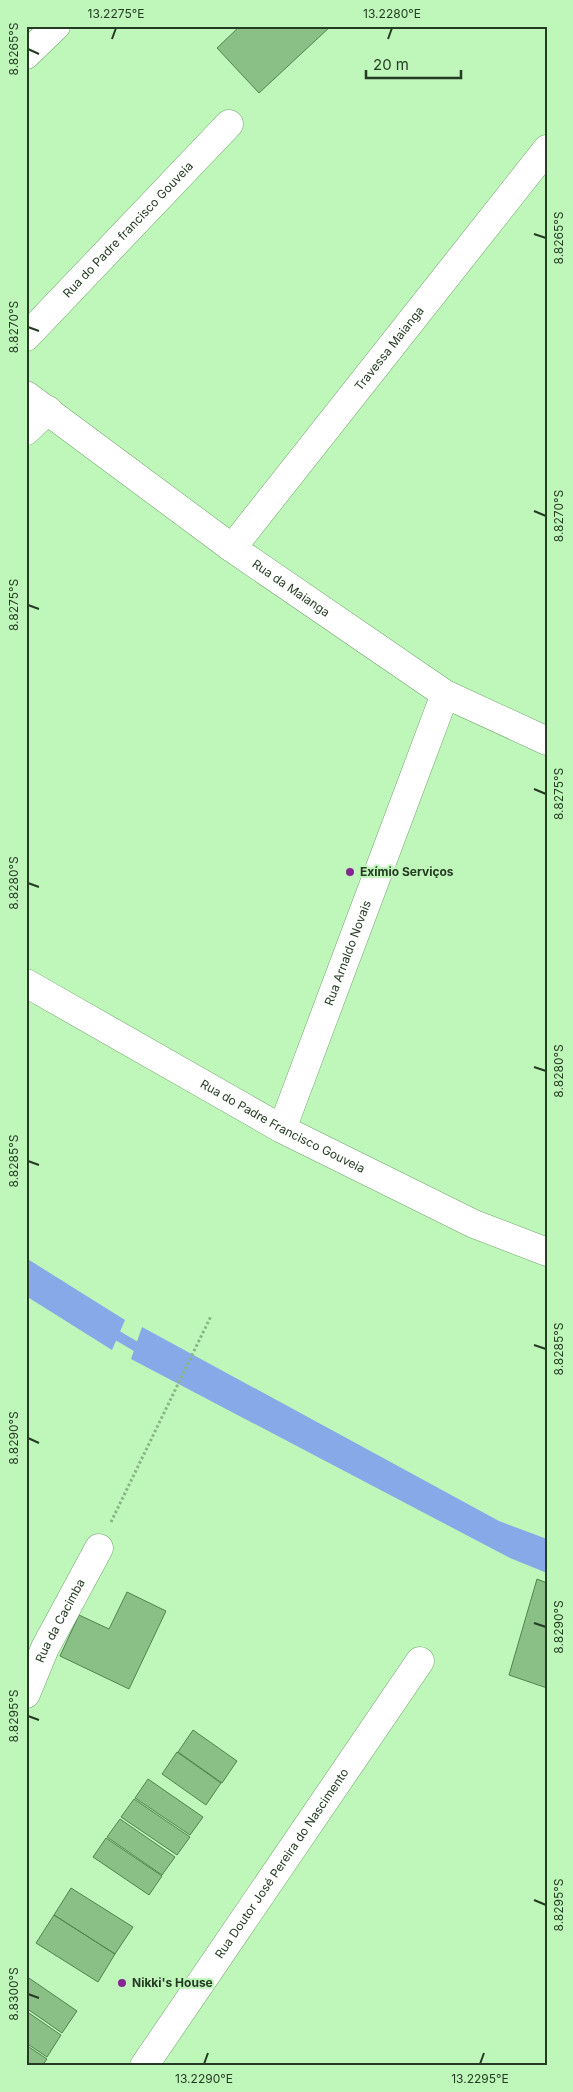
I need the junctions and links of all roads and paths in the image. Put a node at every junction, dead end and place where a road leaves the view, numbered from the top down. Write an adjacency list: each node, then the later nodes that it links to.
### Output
1 (56, 26): 2 (street)
2 (26, 55)
3 (229, 124): 5 (street, Rua do Padre francisco Gouveia)
4 (547, 149): 9 (street, Travessa Maianga)
5 (26, 338)
6 (26, 395): 7 (street)
7 (48, 410): 8 (street); 9 (street, Rua da Maianga)
8 (26, 431)
9 (232, 548): 10 (street, Rua da Maianga)
10 (445, 694): 11 (street, Rua da Maianga); 13 (street, Rua Arnaldo Novais)
11 (547, 741)
12 (26, 984): 13 (street, Rua do Padre Francisco Gouveia)
13 (282, 1129): 14 (street, Rua do Padre Francisco Gouveia)
14 (547, 1252)
15 (211, 1316): 16 (path)
16 (99, 1548): 18 (street, Rua da Cacimba)
17 (420, 1661): 19 (street, Rua Doutor José Pereira do Nascimento)
18 (26, 1694)
19 (144, 2066)

